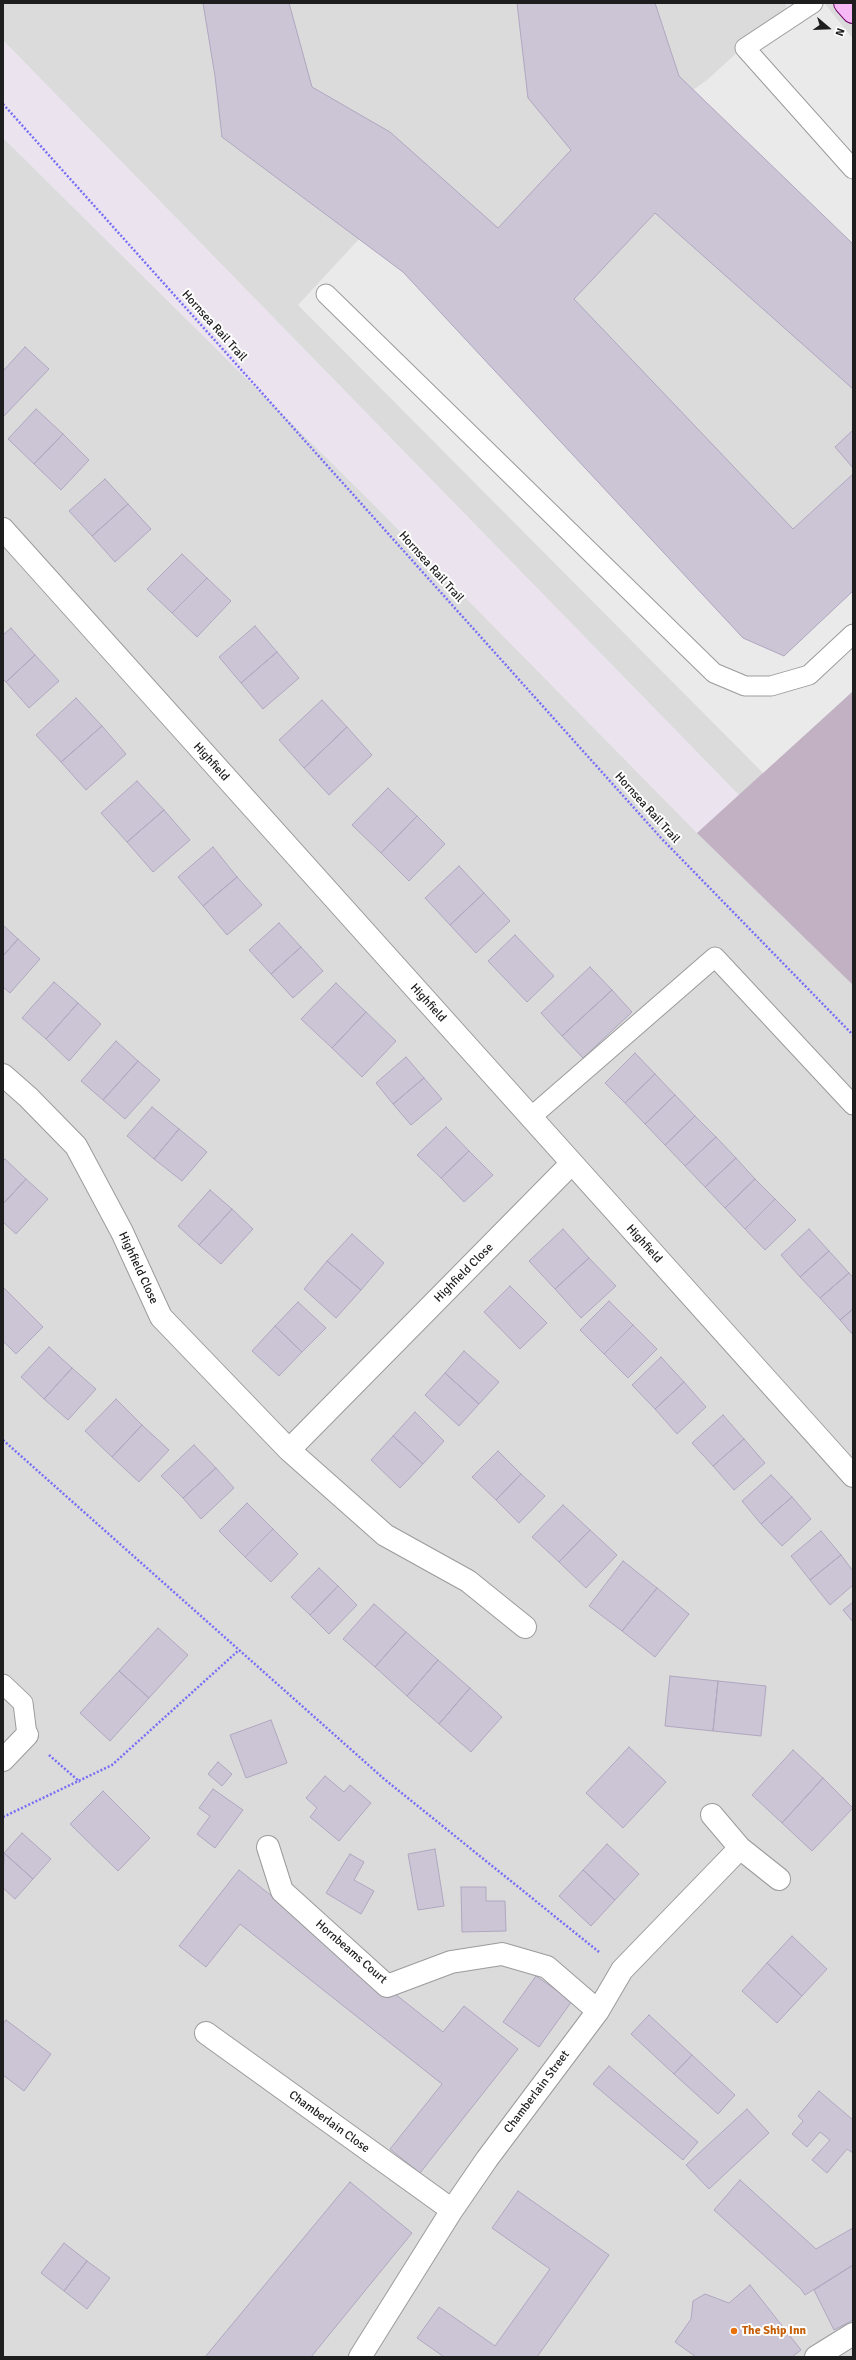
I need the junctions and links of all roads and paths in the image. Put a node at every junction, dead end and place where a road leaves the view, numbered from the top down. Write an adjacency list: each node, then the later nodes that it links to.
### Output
1 (813, 3): 5 (lane)
2 (845, 3): 3 (main road)
3 (853, 12)
4 (3, 104): 9 (path, Hornsea Rail Trail)
5 (853, 169)
6 (326, 294): 8 (lane)
7 (3, 530): 12 (street, Highfield)
8 (853, 634)
9 (853, 1035)
10 (3, 1074): 15 (street, Highfield Close)
11 (853, 1105): 12 (lane)
12 (531, 1118): 13 (street, Highfield)
13 (572, 1163): 15 (street, Highfield Close); 16 (street, Highfield)
14 (3, 1440): 18 (path)
15 (289, 1450): 17 (street, Highfield Close)
16 (853, 1476)
17 (525, 1627)
18 (239, 1650): 22 (path); 28 (path)
19 (3, 1684): 20 (lane)
20 (27, 1735): 21 (street); 22 (path)
21 (3, 1760)
22 (80, 1782): 24 (path)
23 (712, 1815): 26 (street)
24 (3, 1817)
25 (268, 1847): 29 (street, Hornbeams Court)
26 (740, 1848): 27 (street); 28 (street, Chamberlain Street)
27 (779, 1879)
28 (622, 1970): 29 (street, Chamberlain Street)
29 (598, 2011): 31 (street, Chamberlain Street)
30 (206, 2033): 31 (street, Chamberlain Close)
31 (452, 2210): 33 (street, Chamberlain Street)
32 (853, 2334): 34 (street)
33 (360, 2357)
34 (816, 2357)

